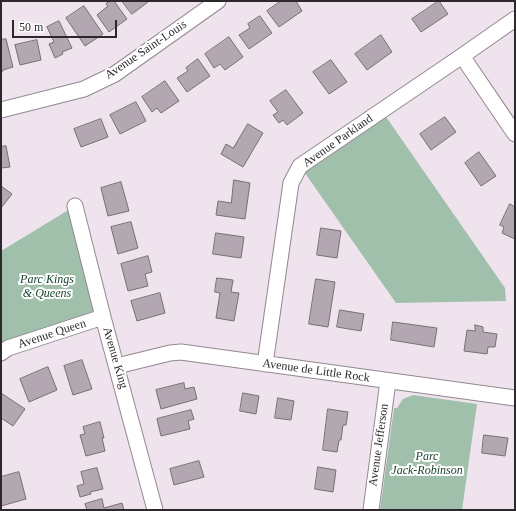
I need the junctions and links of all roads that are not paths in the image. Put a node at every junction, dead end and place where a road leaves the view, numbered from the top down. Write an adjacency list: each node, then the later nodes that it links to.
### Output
1 (218, 1): 4 (street, Avenue Saint-Louis)
2 (515, 19): 3 (street, Avenue Parkland)
3 (462, 56): 5 (street); 9 (street, Avenue Parkland)
4 (1, 110)
5 (515, 134)
6 (75, 206): 7 (street, Avenue King)
7 (103, 317): 8 (street, Avenue Queen); 10 (street, Avenue King)
8 (1, 353)
9 (265, 364): 10 (street, Avenue de Little Rock); 11 (street, Avenue de Little Rock)
10 (117, 366): 13 (street, Avenue King)
11 (388, 381): 12 (street, Avenue de Little Rock); 14 (street, Avenue Jefferson)
12 (515, 398)
13 (155, 510)
14 (371, 510)

